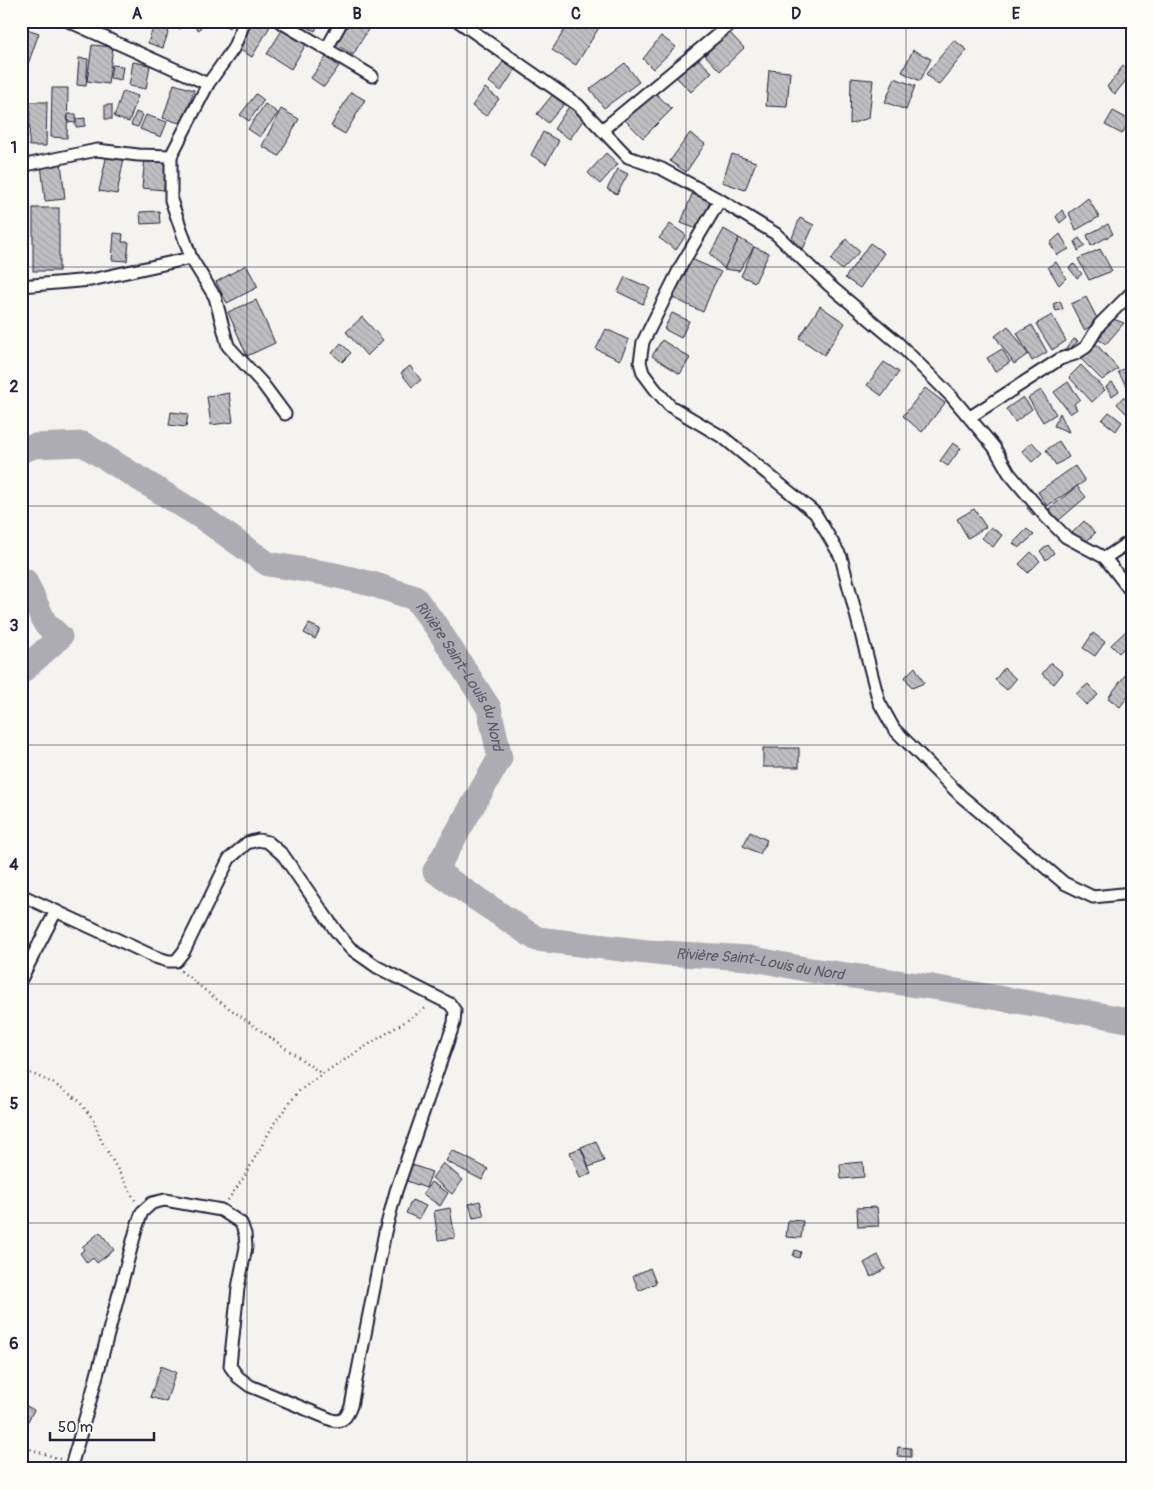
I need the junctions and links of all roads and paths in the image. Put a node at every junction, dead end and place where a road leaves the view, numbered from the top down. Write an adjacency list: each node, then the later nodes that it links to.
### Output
1 (68, 21): 9 (street)
2 (245, 21): 9 (street)
3 (279, 21): 7 (street)
4 (342, 21): 7 (street)
5 (458, 21): 10 (street)
6 (734, 21): 10 (street)
7 (327, 48): 8 (street)
8 (372, 76)
9 (208, 84): 11 (street)
10 (602, 130): 13 (street)
11 (170, 156): 12 (street); 14 (street)
12 (21, 166)
13 (720, 200): 18 (street); 22 (street)
14 (191, 258): 15 (street); 17 (street)
15 (21, 286)
16 (1132, 292): 18 (street)
17 (285, 414)
18 (970, 417): 20 (street)
19 (1132, 540): 20 (street)
20 (1106, 558): 21 (street)
21 (1132, 594)
22 (1132, 893)
23 (21, 894): 24 (street)
24 (56, 911): 25 (street); 26 (street)
25 (168, 961): 27 (street); 29 (path)
26 (21, 979)
27 (439, 998): 29 (path); 30 (street)
28 (21, 1069): 31 (path)
29 (322, 1074): 30 (path)
30 (221, 1210): 31 (street)
31 (142, 1212): 33 (street)
32 (21, 1446): 33 (path)
33 (72, 1463)

